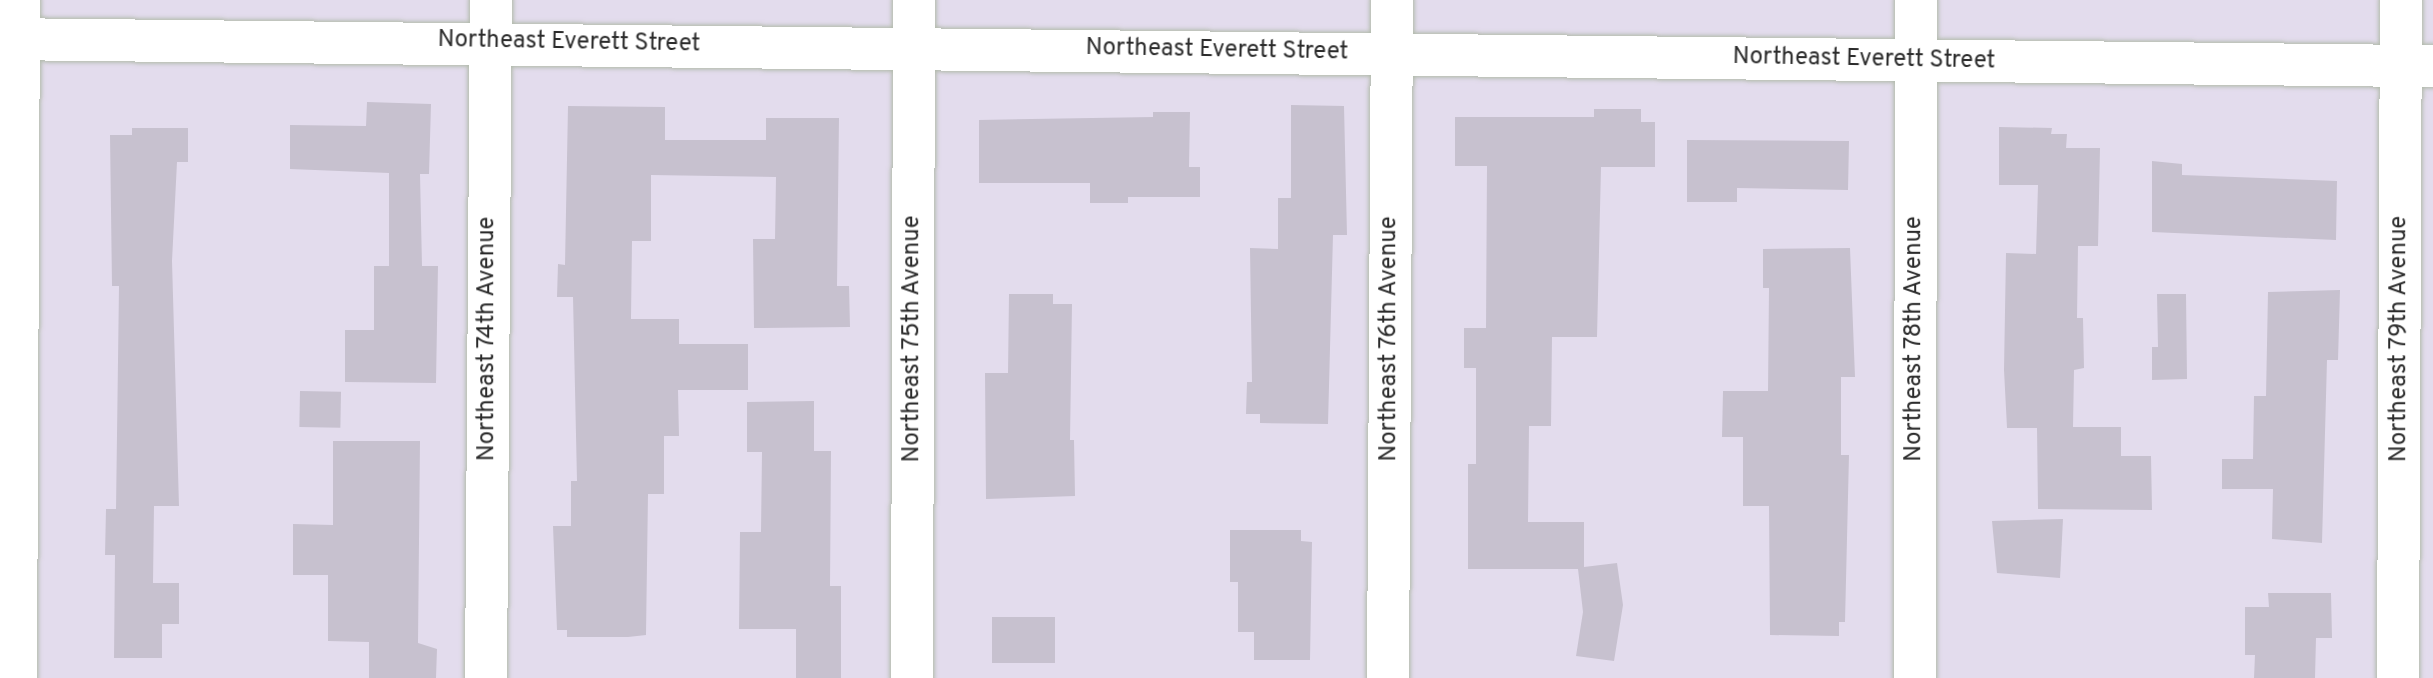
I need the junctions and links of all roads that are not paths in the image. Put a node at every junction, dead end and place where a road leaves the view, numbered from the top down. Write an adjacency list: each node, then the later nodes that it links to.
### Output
1 (491, 0): 7 (street, Northeast 74th Avenue)
2 (914, 0): 8 (street, Northeast 75th Avenue)
3 (1392, 0): 9 (street, Northeast 76th Avenue)
4 (1916, 0): 10 (street, Northeast 78th Avenue)
5 (2401, 0): 11 (street, Northeast 79th Avenue)
6 (13, 26): 7 (street, Northeast Everett Street); 12 (street)
7 (491, 41): 8 (street, Northeast Everett Street); 13 (street, Northeast 74th Avenue)
8 (914, 47): 9 (street, Northeast Everett Street); 14 (street, Northeast 75th Avenue)
9 (1392, 54): 10 (street, Northeast Everett Street); 15 (street, Northeast 76th Avenue)
10 (1916, 60): 11 (street, Northeast Everett Street); 16 (street, Northeast 78th Avenue)
11 (2417, 66): 17 (street, Northeast 79th Avenue)
12 (16, 678)
13 (486, 678)
14 (912, 678)
15 (1388, 678)
16 (1915, 678)
17 (2398, 678)

